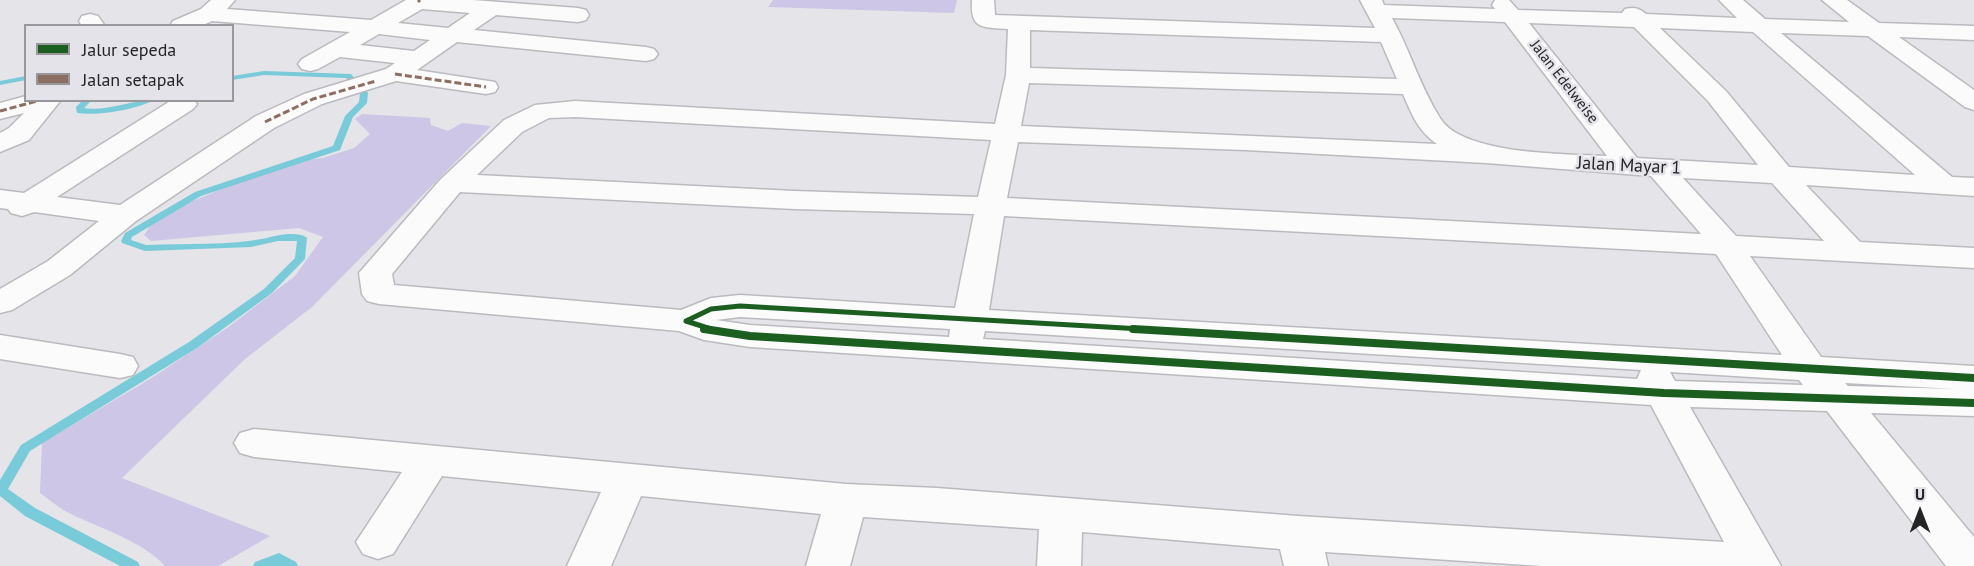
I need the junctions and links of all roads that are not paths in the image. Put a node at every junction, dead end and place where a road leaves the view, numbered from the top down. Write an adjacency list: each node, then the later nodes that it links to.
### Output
1 (983, 0): 11 (street)
2 (1620, 0): 10 (street)
3 (1730, 0): 13 (street)
4 (1833, 0): 15 (street)
5 (419, 1): 7 (street); 14 (street)
6 (216, 7): 12 (street); 14 (street)
7 (492, 8): 17 (street); 18 (street)
8 (1506, 8): 9 (street); 10 (street); 35 (street, Jalan Edelweise)
9 (1380, 15): 11 (street); 26 (street, Jalan Mayar 1)
10 (1641, 21): 13 (street); 36 (street)
11 (1019, 23): 23 (street)
12 (185, 24)
13 (1758, 25): 15 (street); 38 (street)
14 (372, 27): 17 (street); 19 (street)
15 (1874, 30): 16 (street); 29 (street)
16 (1974, 33)
17 (451, 35): 18 (street); 21 (street)
18 (543, 44): 20 (street)
19 (336, 50): 21 (street); 22 (street)
20 (646, 54)
21 (416, 58): 24 (street)
22 (310, 64)
23 (1018, 75): 26 (street); 32 (street)
24 (385, 77): 25 (street); 43 (street)
25 (486, 87)
26 (1413, 87): 34 (street, Jalan Mayar 1)
27 (34, 102): 31 (street)
28 (47, 102): 33 (street)
29 (1974, 102)
30 (184, 104): 41 (street)
31 (0, 111)
32 (1004, 133): 34 (street); 37 (street); 42 (street)
33 (0, 144)
34 (1486, 155): 35 (street, Jalan Mayar 1)
35 (1643, 166): 36 (street, Jalan Mayar 1); 45 (street, Jalan Edelweise)
36 (1780, 175): 38 (street, Jalan Mayar 1); 46 (street)
37 (454, 183): 42 (street); 49 (street)
38 (1944, 185): 39 (street, Jalan Mayar 1)
39 (1974, 187)
40 (0, 199): 41 (street)
41 (29, 203): 43 (street); 44 (street)
42 (991, 206): 45 (street); 49 (street)
43 (125, 215): 48 (street)
44 (0, 219)
45 (1725, 243): 46 (street); 53 (street, Jalan Edelweise)
46 (1850, 250): 47 (street)
47 (1974, 258)
48 (0, 303)
49 (967, 334): 51 (street); 55 (street)
50 (0, 347): 52 (street)
51 (1643, 359): 53 (street); 55 (street)
52 (120, 366)
53 (1811, 370): 54 (street); 56 (street, Jalan Edelweise)
54 (1974, 378)
55 (1664, 393): 56 (street); 66 (street)
56 (1839, 400): 57 (street); 70 (street, Jalan Edelweise)
57 (1974, 403)
58 (254, 443): 59 (street)
59 (431, 460): 60 (street); 63 (street)
60 (627, 479): 61 (street); 67 (street)
61 (846, 500): 62 (street); 68 (street)
62 (1060, 514): 64 (street); 69 (street)
63 (378, 542)
64 (1302, 549): 65 (street)
65 (1528, 556): 66 (street)
66 (1758, 564)
67 (589, 566)
68 (828, 566)
69 (1059, 566)
70 (1972, 566)

